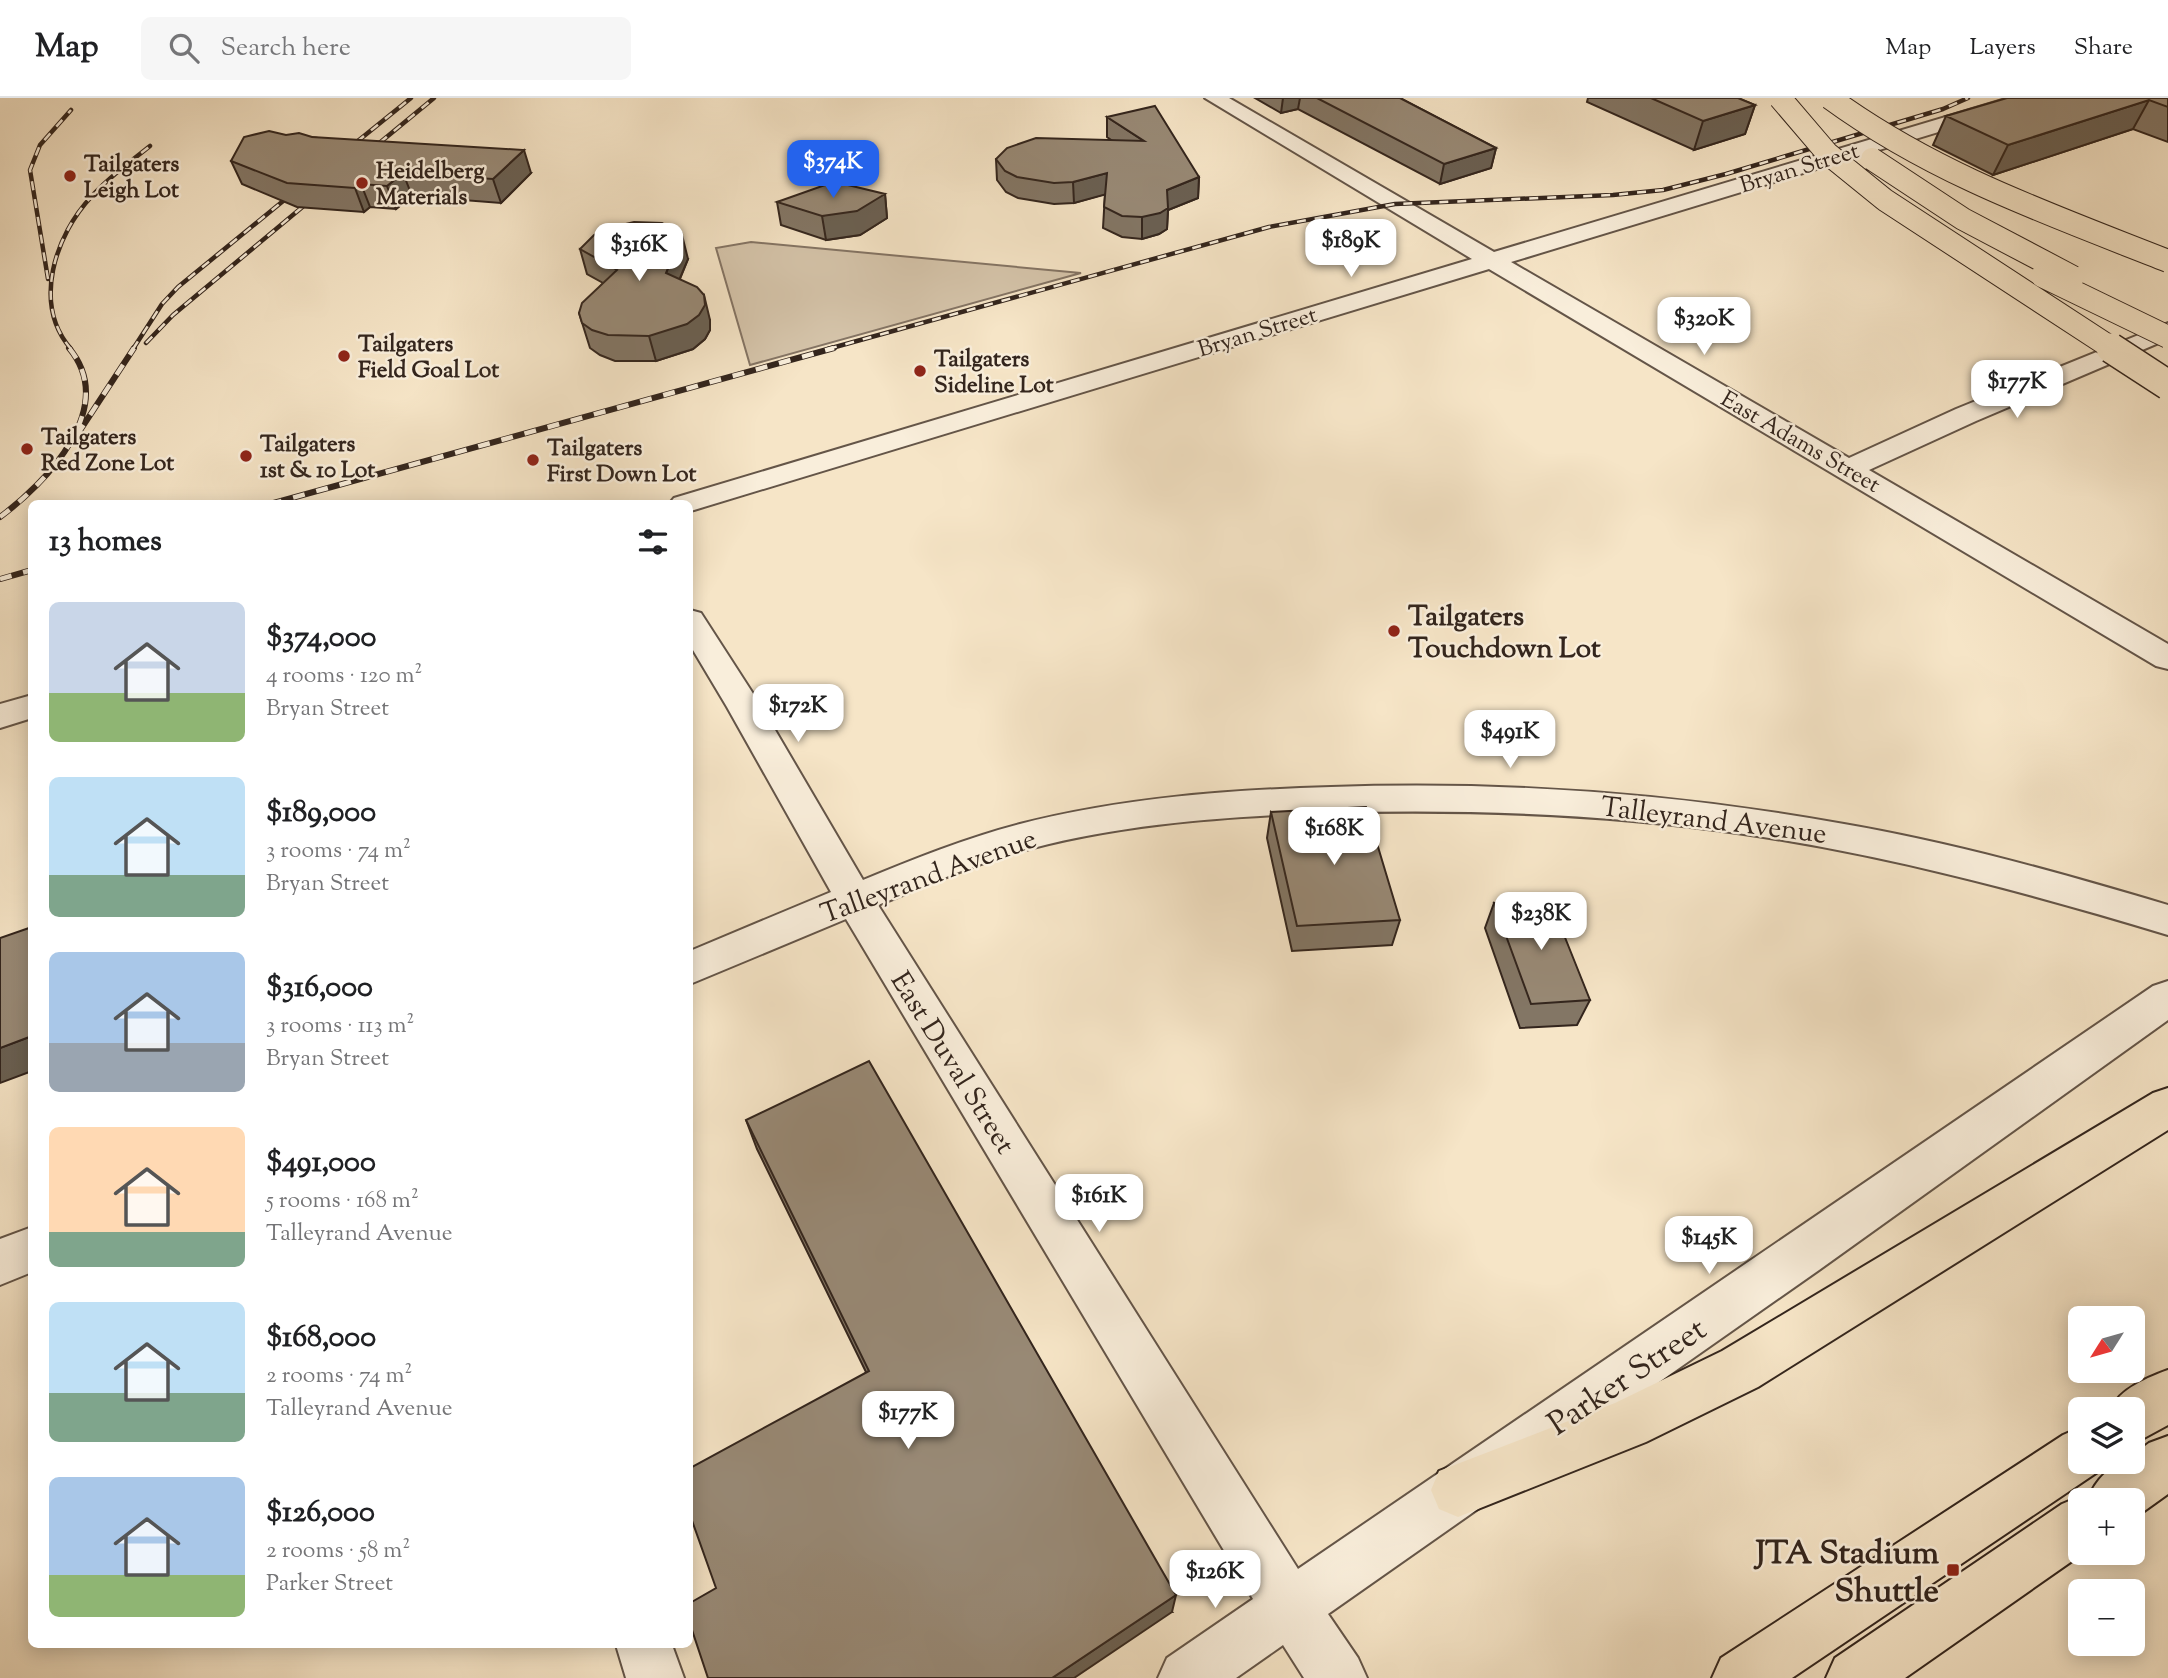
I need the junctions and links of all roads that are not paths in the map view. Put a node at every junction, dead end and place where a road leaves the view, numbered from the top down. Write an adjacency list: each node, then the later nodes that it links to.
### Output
1 (1215, 98): 6 (street, East Adams Street)
2 (1780, 98): 10 (highway, bridge); 11 (highway, bridge)
3 (1801, 98): 8 (highway, bridge)
4 (1830, 98): 7 (highway, bridge)
5 (2030, 98): 6 (street, Bryan Street)
6 (1492, 260): 12 (street, East Adams Street); 13 (street, Bryan Street)
7 (2168, 261)
8 (2168, 319)
9 (2168, 330): 12 (street)
10 (2168, 337)
11 (2168, 386)
12 (1849, 469): 15 (street, East Adams Street)
13 (693, 501)
14 (693, 625): 18 (street, East Duval Street)
15 (2168, 658)
16 (28, 707): 17 (street)
17 (0, 716)
18 (854, 899): 19 (street, Talleyrand Avenue); 20 (street, Talleyrand Avenue); 32 (street, East Duval Street)
19 (2168, 920)
20 (693, 967)
21 (2168, 998): 30 (street, Parker Street)
22 (2168, 1107): 30 (highway)
23 (28, 1251): 24 (street)
24 (0, 1262)
25 (2168, 1395): 26 (highway)
26 (2145, 1410)
27 (2068, 1462): 37 (highway)
28 (2168, 1462): 29 (highway)
29 (2131, 1488)
30 (1458, 1490): 32 (street, Parker Street)
31 (2068, 1531): 38 (highway)
32 (1289, 1605): 35 (street, Parker Street); 36 (street, East Duval Street)
33 (645, 1648): 34 (street)
34 (655, 1678)
35 (1186, 1678)
36 (1338, 1678)
37 (1741, 1678)
38 (1855, 1678)

